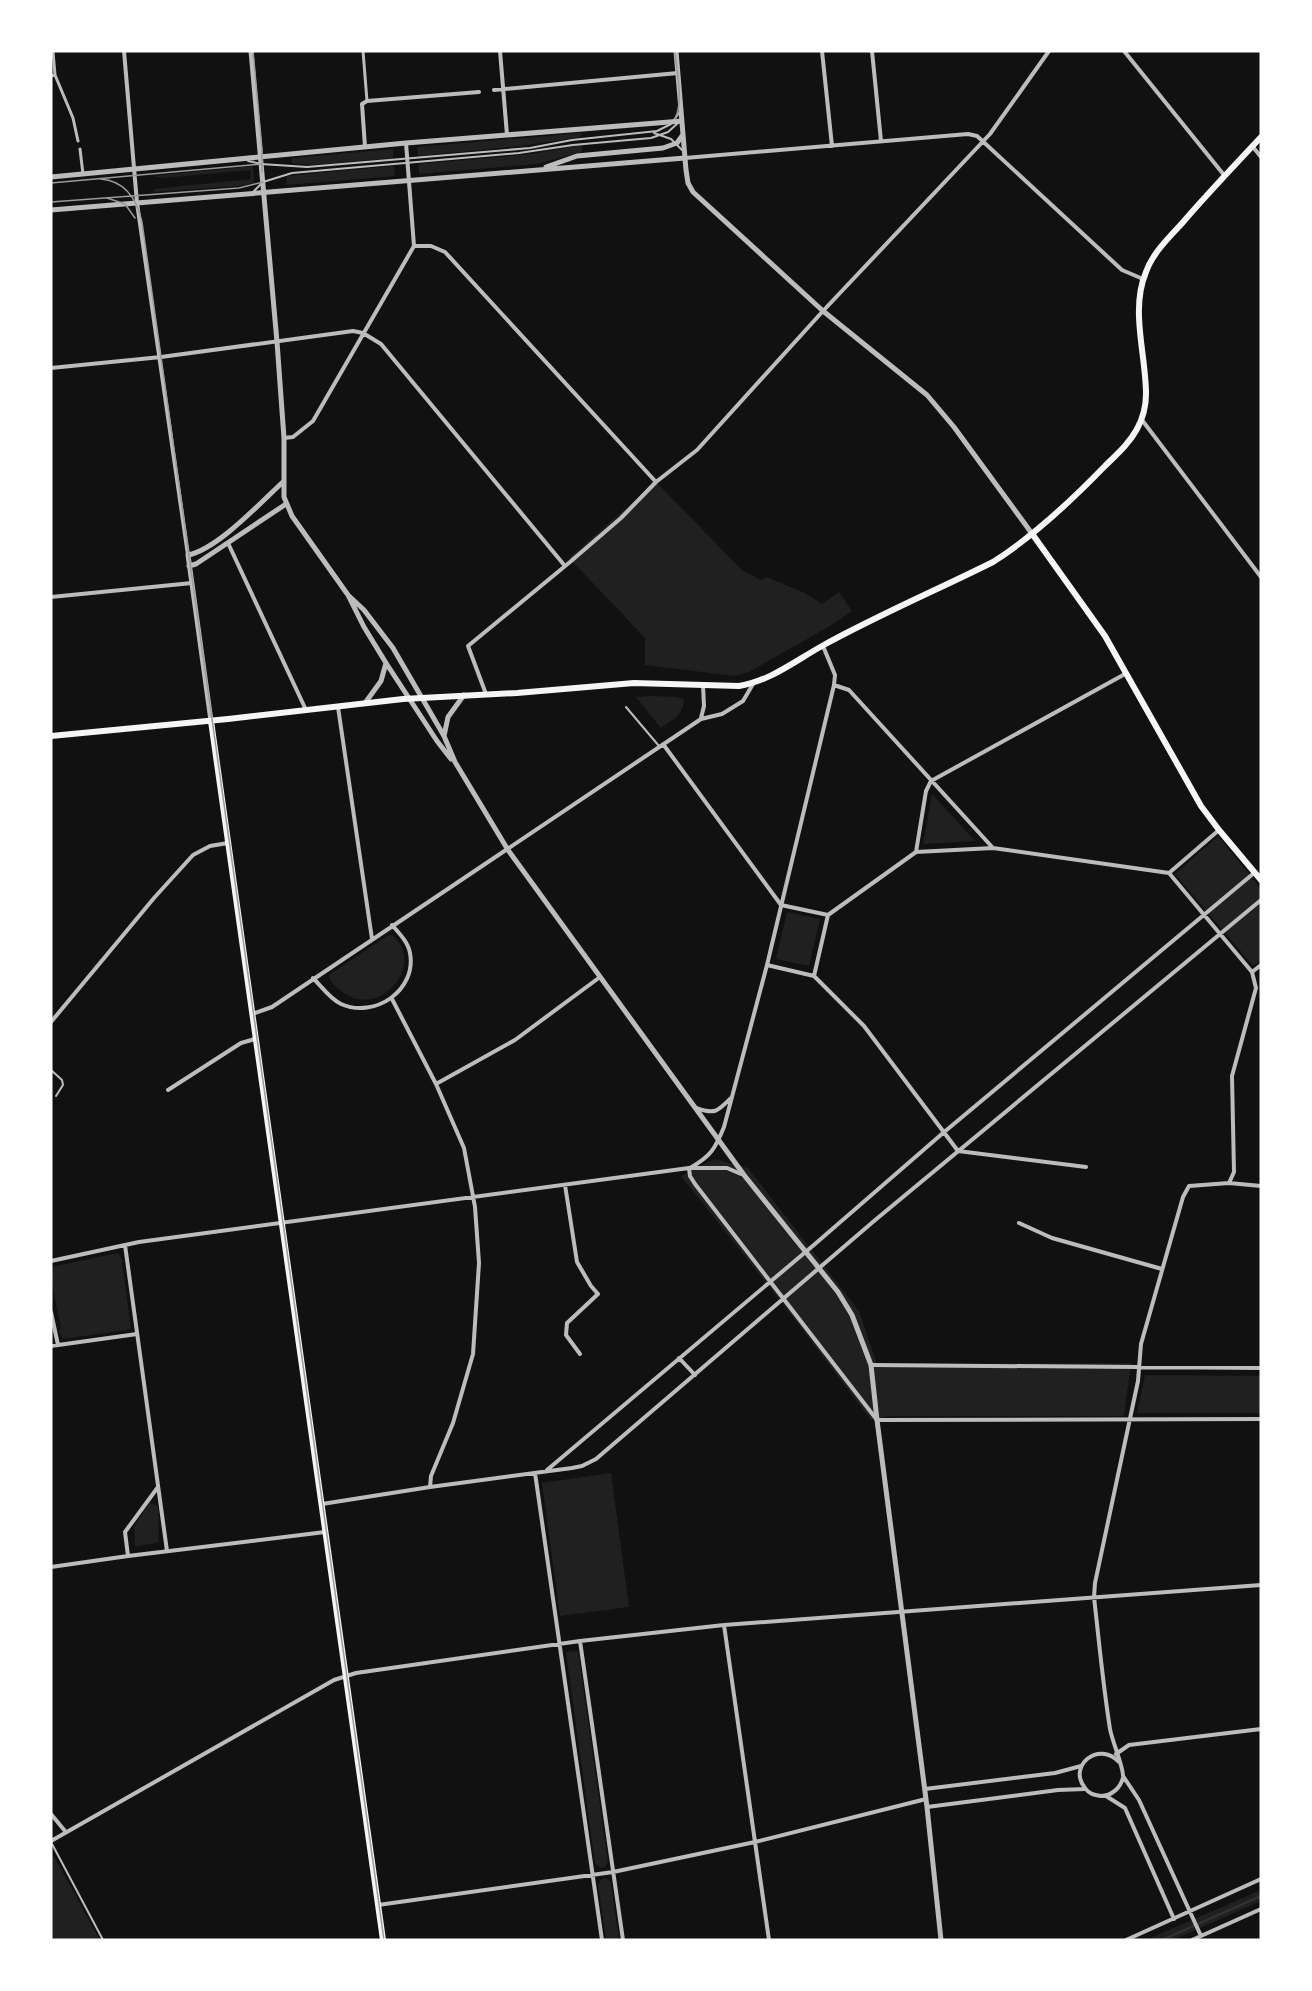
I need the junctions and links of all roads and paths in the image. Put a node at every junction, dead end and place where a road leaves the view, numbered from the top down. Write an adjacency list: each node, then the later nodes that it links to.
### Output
1 (53, 51): 12 (street)
2 (124, 51): 36 (street)
3 (251, 51): 34 (street)
4 (363, 51): 16 (street)
5 (500, 51): 13 (street)
6 (676, 51): 11 (street)
7 (822, 51): 28 (street)
8 (873, 51): 24 (street)
9 (1049, 51): 25 (street)
10 (1124, 51): 39 (street)
11 (678, 72): 13 (street); 17 (street)
12 (53, 76): 23 (street)
13 (503, 89): 14 (street); 20 (street)
14 (494, 90)
15 (479, 92): 16 (street)
16 (367, 100): 30 (street)
17 (678, 120): 18 (lane); 19 (street); 20 (street); 21 (lane)
18 (650, 133): 21 (lane); 35 (lane)
19 (683, 134): 27 (street); 33 (street)
20 (507, 135): 26 (street)
21 (662, 135): 27 (lane); 35 (lane)
22 (1261, 136): 29 (main road)
23 (78, 141)
24 (881, 141): 25 (street); 28 (street)
25 (983, 141): 48 (street); 49 (street)
26 (406, 143): 30 (street); 35 (street)
27 (676, 143): 33 (lane); 37 (street)
28 (832, 146): 33 (street)
29 (1252, 146): 32 (street); 39 (main road)
30 (365, 147): 34 (street)
31 (80, 149): 38 (street)
32 (1261, 157)
33 (686, 158): 37 (street); 49 (street)
34 (261, 161): 35 (lane); 36 (street); 42 (street)
35 (408, 161): 41 (street); 42 (lane)
36 (133, 169): 38 (street); 45 (street)
37 (542, 169): 41 (street)
38 (83, 174): 40 (street)
39 (1224, 176): 48 (main road)
40 (51, 177)
41 (410, 180): 43 (street); 47 (street)
42 (263, 182): 43 (street); 44 (lane)
43 (263, 192): 44 (street); 51 (street)
44 (252, 193): 45 (street)
45 (136, 203): 46 (street); 52 (street)
46 (51, 210)
47 (414, 246): 50 (street); 57 (street)
48 (1143, 279): 54 (main road)
49 (823, 311): 57 (street); 59 (street)
50 (363, 333): 51 (street); 55 (street); 63 (street)
51 (277, 342): 52 (street); 55 (street)
52 (159, 357): 53 (street); 61 (street)
53 (51, 368)
54 (1142, 420): 59 (main road); 64 (street)
55 (284, 438): 56 (street)
56 (284, 481): 58 (street); 61 (street)
57 (656, 482): 63 (street)
58 (286, 504): 60 (street); 66 (street)
59 (1033, 535): 68 (main road); 70 (main road)
60 (228, 543): 62 (street); 81 (street)
61 (188, 555): 62 (street)
62 (189, 566): 65 (street)
63 (565, 566): 74 (street)
64 (1261, 577)
65 (192, 583): 67 (street); 83 (street)
66 (348, 595): 69 (street); 77 (street)
67 (51, 597)
68 (823, 646): 71 (main road); 73 (street)
69 (386, 663): 76 (street); 78 (street)
70 (1125, 674): 88 (street); 89 (main road)
71 (753, 683): 72 (main road); 82 (street)
72 (703, 685): 74 (main road); 82 (street)
73 (834, 685): 88 (street); 98 (street)
74 (486, 694): 75 (main road)
75 (464, 695): 77 (main road); 85 (street)
76 (408, 698): 77 (main road); 78 (main road); 87 (street)
77 (422, 698): 85 (street)
78 (365, 703): 79 (main road)
79 (338, 706): 81 (main road); 103 (street)
80 (626, 707): 86 (lane)
81 (306, 710): 83 (main road)
82 (701, 719): 86 (street)
83 (211, 721): 84 (main road); 90 (main road)
84 (51, 736)
85 (444, 736): 87 (street)
86 (661, 745): 92 (street); 98 (street)
87 (454, 762): 92 (street)
88 (931, 781): 91 (street); 93 (street)
89 (1219, 830): 94 (main road); 95 (street)
90 (228, 843): 111 (main road); 112 (street)
91 (993, 848): 93 (street); 95 (street)
92 (508, 850): 101 (street); 108 (street)
93 (916, 852): 100 (street)
94 (1254, 872): 96 (main road); 99 (street)
95 (1169, 873): 99 (street)
96 (1261, 880)
97 (1261, 900): 102 (street)
98 (781, 905): 100 (street); 104 (street)
99 (1203, 914): 102 (street); 120 (street)
100 (828, 915): 107 (street)
101 (392, 926): 103 (street); 110 (street)
102 (1219, 933): 106 (street); 122 (street)
103 (372, 939): 109 (street)
104 (767, 965): 107 (street); 118 (street)
105 (1261, 965): 106 (street)
106 (1252, 972): 126 (street)
107 (814, 976): 120 (street)
108 (600, 977): 115 (street); 119 (street)
109 (314, 978): 110 (street); 111 (street)
110 (392, 999): 115 (street)
111 (251, 1014): 113 (main road)
112 (51, 1022)
113 (255, 1039): 116 (street); 130 (main road)
114 (51, 1070): 117 (lane)
115 (436, 1084): 129 (street)
116 (168, 1090)
117 (56, 1096)
118 (732, 1096): 119 (street); 121 (street)
119 (696, 1108): 121 (street)
120 (943, 1133): 122 (street); 133 (street)
121 (719, 1140): 124 (street); 125 (street)
122 (958, 1151): 123 (street); 135 (street)
123 (1086, 1167)
124 (689, 1168): 125 (street); 127 (street); 137 (street)
125 (744, 1175): 133 (street)
126 (1229, 1183): 128 (street); 136 (street)
127 (566, 1185): 129 (street); 143 (street)
128 (1261, 1186)
129 (474, 1196): 130 (street); 155 (street)
130 (281, 1223): 132 (street); 156 (main road)
131 (1019, 1223): 136 (street)
132 (124, 1245): 134 (street); 140 (street)
133 (805, 1252): 135 (street); 137 (street)
134 (51, 1261)
135 (819, 1268): 138 (street); 145 (street)
136 (1162, 1269): 147 (street)
137 (771, 1281): 138 (street); 144 (street)
138 (784, 1298): 148 (street); 151 (street)
139 (51, 1312): 141 (street)
140 (138, 1334): 141 (street); 154 (street)
141 (58, 1345): 142 (street)
142 (51, 1346)
143 (580, 1354)
144 (679, 1358): 148 (street); 152 (street)
145 (871, 1365): 147 (street); 151 (street)
146 (1261, 1368): 147 (street)
147 (1140, 1369): 149 (street)
148 (695, 1376): 152 (street)
149 (1130, 1419): 150 (street); 151 (street); 162 (street)
150 (1261, 1419)
151 (877, 1420): 163 (street)
152 (546, 1471): 153 (street)
153 (535, 1473): 155 (street); 166 (street)
154 (158, 1486): 158 (street); 159 (street)
155 (430, 1487): 156 (street)
156 (321, 1505): 157 (main road)
157 (325, 1532): 158 (street); 167 (main road)
158 (167, 1551): 159 (street)
159 (128, 1556): 160 (street)
160 (51, 1567)
161 (1261, 1585): 162 (street)
162 (1094, 1597): 163 (street); 169 (street)
163 (902, 1611): 164 (street); 173 (street)
164 (724, 1625): 165 (street); 181 (street)
165 (580, 1641): 166 (street); 182 (street)
166 (560, 1643): 167 (street); 183 (street)
167 (346, 1675): 179 (street); 185 (main road)
168 (1261, 1729): 169 (street)
169 (1116, 1754): 170 (street)
170 (1119, 1762): 171 (street); 172 (street)
171 (1081, 1766): 173 (street); 174 (street)
172 (1123, 1776): 175 (street); 187 (street)
173 (924, 1789): 176 (street)
174 (1085, 1789): 175 (street); 177 (street)
175 (1106, 1796): 188 (street)
176 (926, 1799): 177 (street); 181 (street)
177 (927, 1807): 195 (street)
178 (51, 1814): 179 (street)
179 (65, 1832): 180 (street)
180 (51, 1841): 190 (lane)
181 (755, 1842): 182 (street); 194 (street)
182 (613, 1872): 183 (street); 193 (street)
183 (593, 1875): 185 (street); 192 (street)
184 (1261, 1879): 187 (street)
185 (378, 1905): 191 (main road)
186 (1261, 1909): 189 (street)
187 (1190, 1911): 188 (street); 189 (street)
188 (1174, 1919): 196 (street)
189 (1201, 1936): 197 (street)
190 (103, 1940)
191 (383, 1940)
192 (602, 1940)
193 (622, 1940)
194 (769, 1940)
195 (941, 1940)
196 (1126, 1940)
197 (1192, 1940)

